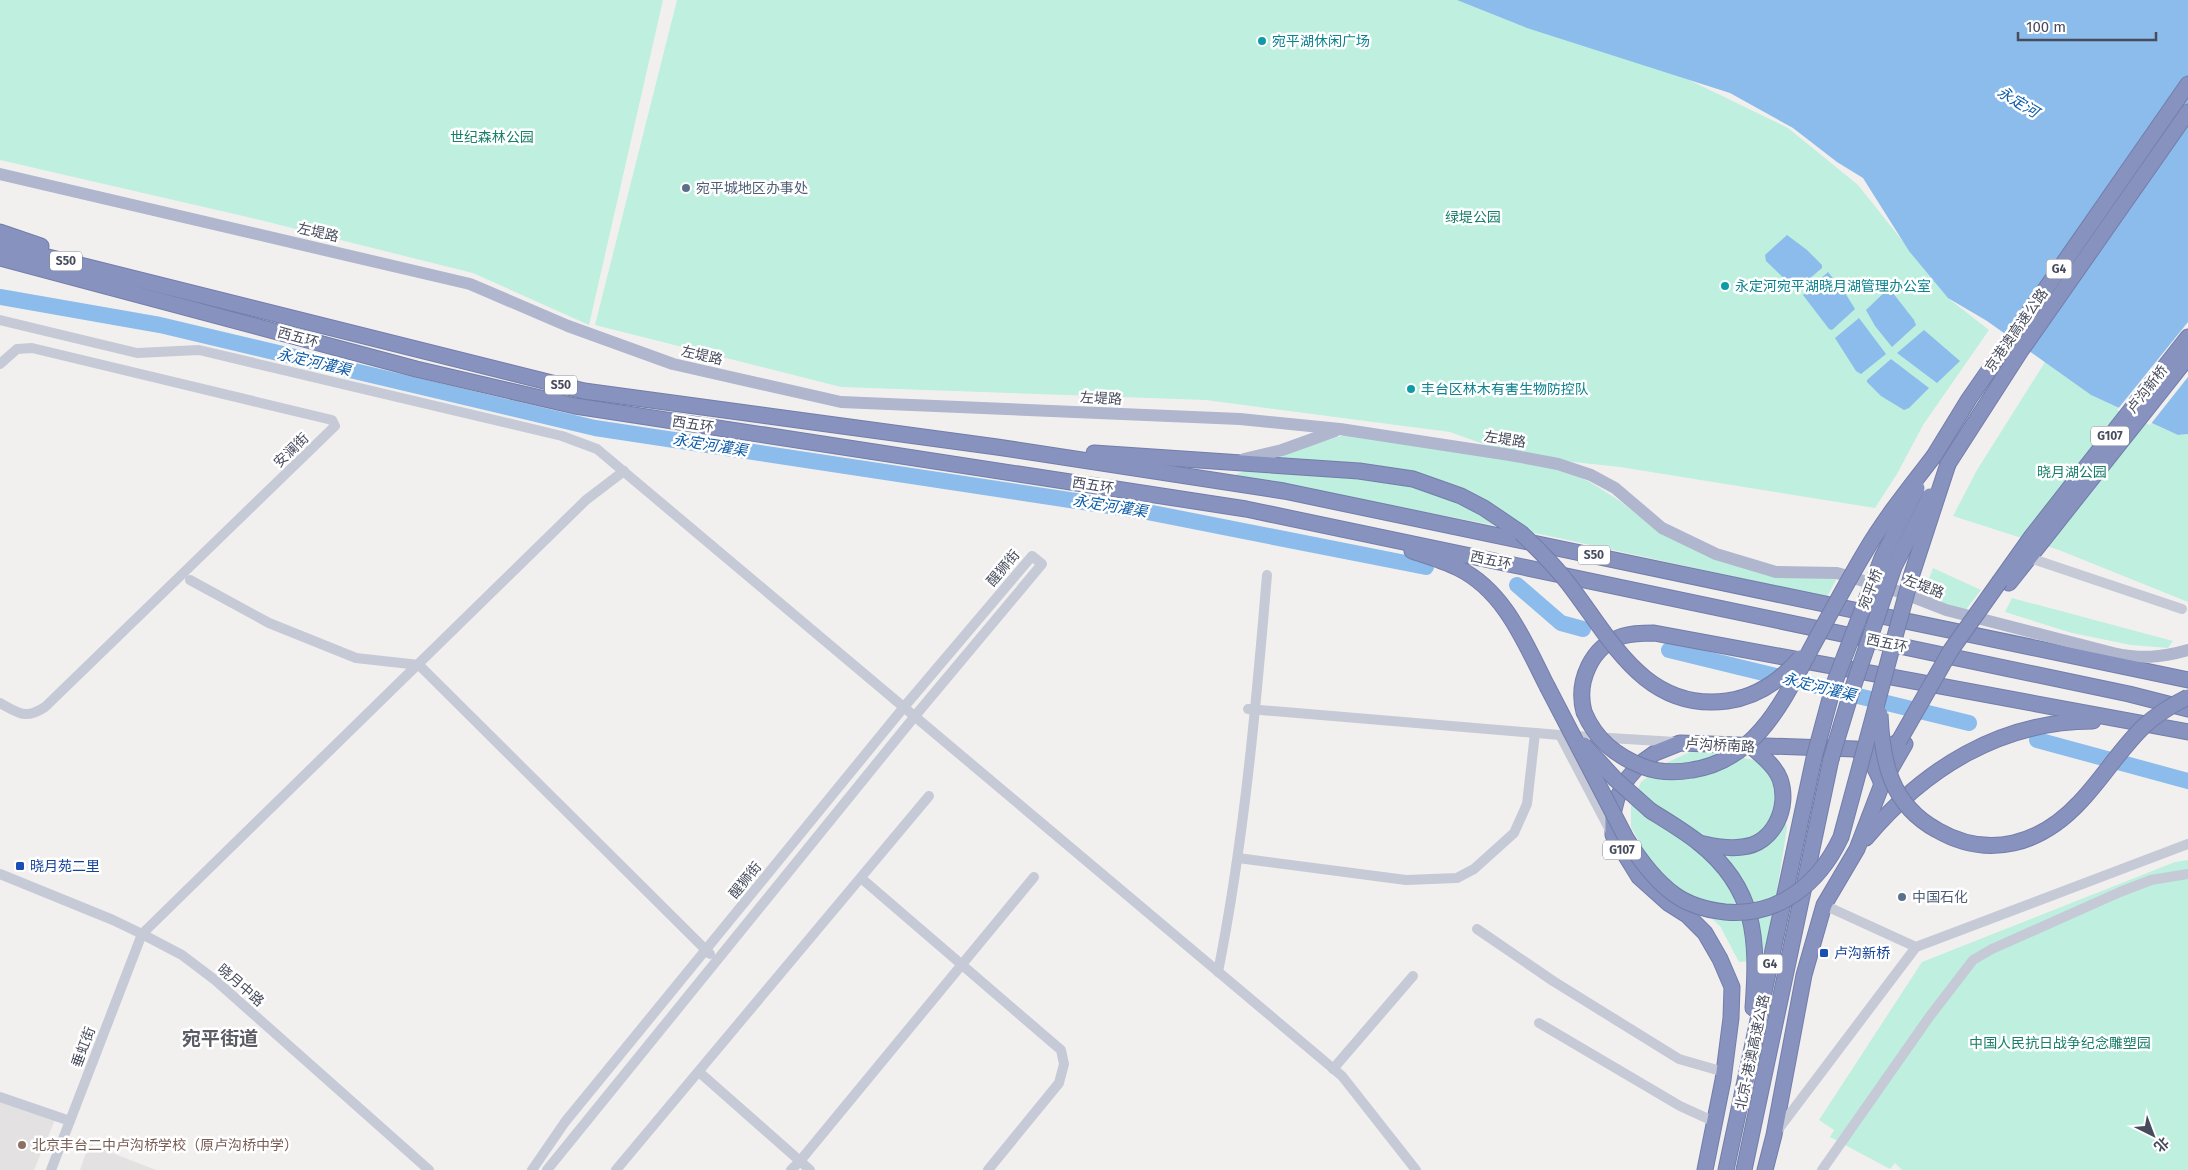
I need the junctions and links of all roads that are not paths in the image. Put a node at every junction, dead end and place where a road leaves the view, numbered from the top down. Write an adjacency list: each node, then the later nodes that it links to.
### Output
1 (2188, 84): 14 (highway, 京港澳高速公路 / G4)
2 (2188, 112): 16 (highway, 京港澳高速公路 / G4)
3 (0, 174): 12 (main road, 左堤路)
4 (0, 232): 7 (highway)
5 (0, 245): 7 (highway, S50)
6 (0, 258): 18 (highway, 西五环 / S50)
7 (133, 277): 13 (highway, 西五环 / S50)
8 (0, 320): 17 (street)
9 (2188, 337): 19 (highway, 卢沟新桥 / G107)
10 (2188, 356): 19 (highway, 卢沟新桥 / G107)
11 (0, 364): 30 (street, 安澜街)
12 (1340, 430): 15 (main road); 25 (main road, 左堤路)
13 (997, 447): 15 (highway); 27 (highway, 西五环 / S50)
14 (1934, 456): 24 (highway, bridge); 43 (highway, 宛平桥 / G4, bridge)
15 (1232, 462): 24 (highway, bridge)
16 (1948, 464): 29 (highway, bridge); 44 (highway, 宛平桥 / G4, bridge)
17 (624, 471): 26 (street); 31 (street)
18 (1366, 533): 33 (highway, 西五环 / S50); 36 (highway, bridge)
19 (2037, 539): 20 (highway, G107)
20 (2024, 556): 23 (street); 39 (highway, G107, bridge)
21 (1267, 574): 32 (street)
22 (190, 580): 26 (street)
23 (2186, 612)
24 (1817, 637): 35 (highway, bridge)
25 (2187, 649)
26 (419, 665): 58 (street); 60 (street)
27 (2188, 680)
28 (2188, 697): 29 (highway, bridge)
29 (1879, 699): 36 (highway, bridge)
30 (0, 703)
31 (904, 707): 34 (street); 34 (street, 醒狮街); 60 (street, 醒狮街)
32 (1252, 709): 38 (street); 51 (street)
33 (2188, 709)
34 (915, 716): 61 (street, 醒狮街); 63 (street)
35 (2128, 721): 37 (highway); 50 (highway)
36 (1563, 730): 38 (street); 40 (street); 47 (street); 48 (highway, bridge)
37 (2188, 732)
38 (1534, 733): 51 (street)
39 (1902, 742): 42 (highway, 卢沟桥南路 / G107); 45 (highway, G107)
40 (1680, 743): 41 (highway, 卢沟桥南路 / G107); 47 (highway, 卢沟桥南路 / G107)
41 (1752, 747): 42 (highway, 卢沟桥南路 / G107); 48 (highway)
42 (1855, 749): 45 (highway)
43 (1814, 758): 66 (highway, 北京-港澳高速公路 / G4)
44 (1831, 760): 87 (highway, 北京-港澳高速公路 / G4)
45 (1882, 784): 50 (highway, G107)
46 (929, 796): 55 (street)
47 (1613, 835): 69 (highway, G107)
48 (1699, 843): 66 (highway)
49 (2188, 844): 59 (street)
50 (1857, 849): 56 (highway, G107)
51 (1238, 858): 63 (street)
52 (0, 874): 58 (street, 晓月中路)
53 (2188, 874): 89 (street)
54 (1034, 877): 62 (street)
55 (861, 878): 62 (street); 68 (street)
56 (1824, 904): 59 (street); 73 (highway, G107)
57 (1477, 929): 69 (street)
58 (142, 934): 71 (street, 垂虹街); 77 (street, 晓月中路)
59 (1916, 947): 73 (street)
60 (706, 950): 61 (street); 78 (street, 醒狮街)
61 (716, 960): 79 (street, 醒狮街)
62 (962, 964): 74 (street); 83 (street)
63 (1218, 972): 67 (street)
64 (1413, 976): 67 (street)
65 (1539, 1023): 72 (street)
66 (1749, 1065): 86 (highway, 北京-港澳高速公路 / G4)
67 (1333, 1069): 84 (street)
68 (699, 1072): 74 (street); 80 (street)
69 (1724, 1072): 72 (highway, G107)
70 (0, 1097): 71 (street)
71 (70, 1121): 76 (street, 垂虹街)
72 (1714, 1124): 85 (highway, G107); 86 (highway)
73 (1774, 1135): 75 (highway, G107)
74 (800, 1161): 81 (street); 82 (street)
75 (1766, 1163): 88 (highway)
76 (51, 1170)
77 (429, 1170)
78 (532, 1170)
79 (547, 1170)
80 (616, 1170)
81 (791, 1170)
82 (810, 1170)
83 (988, 1170)
84 (1416, 1170)
85 (1705, 1170)
86 (1724, 1170)
87 (1744, 1170)
88 (1758, 1170)
89 (1822, 1170)

